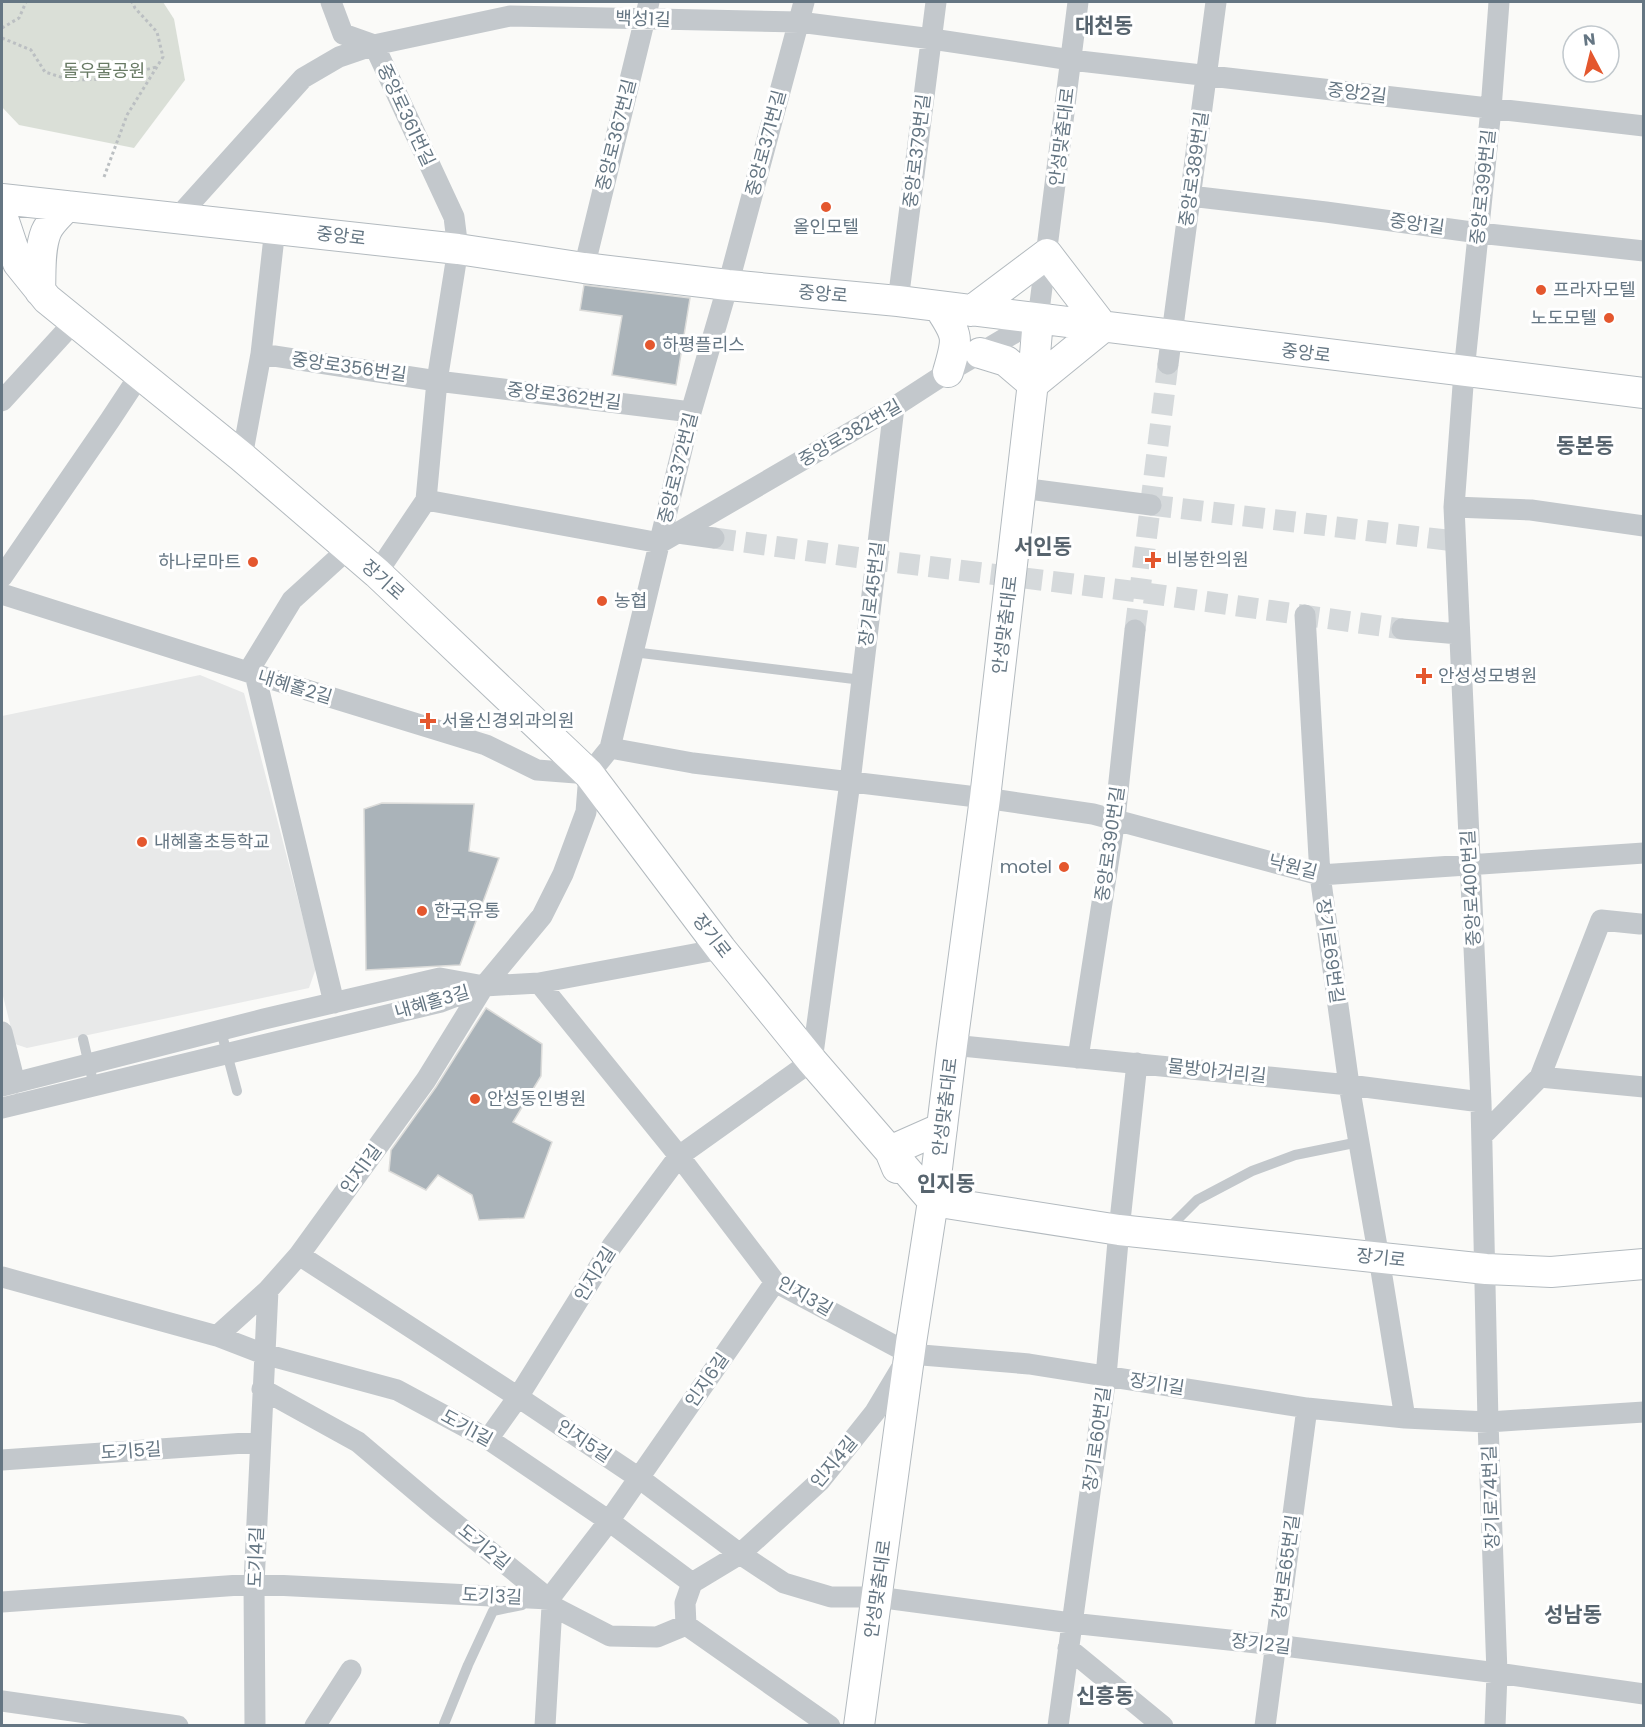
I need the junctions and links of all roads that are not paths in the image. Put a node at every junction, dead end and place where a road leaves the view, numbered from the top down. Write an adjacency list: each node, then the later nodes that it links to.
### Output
1 (331, 2): 10 (street, 중앙로361번길)
2 (804, 2): 8 (street, 중앙로371번길)
3 (936, 2): 9 (street, 중앙로379번길)
4 (1078, 2): 11 (street, 안성맞춤대로)
5 (1216, 2): 12 (street, 중앙로389번길)
6 (1499, 2): 13 (street, 중앙로399번길)
7 (646, 10): 8 (street, 백성1길); 10 (street, 백성1길); 24 (street, 중앙로367번길)
8 (799, 22): 9 (street, 백성1길); 26 (street, 중앙로371번길)
9 (932, 39): 11 (street, 백성1길); 28 (street, 중앙로379번길)
10 (374, 45): 18 (street, 백성1길); 21 (street, 중앙로361번길)
11 (1071, 60): 12 (street, 중앙2길); 23 (street, 안성맞춤대로)
12 (1206, 76): 13 (street, 중앙2길); 15 (street, 중앙로389번길)
13 (1491, 108): 14 (street, 중앙2길); 20 (street, 중앙로399번길)
14 (1644, 126)
15 (1190, 196): 20 (street, 중앙1길); 34 (street, 중앙로389번길)
16 (2, 199): 17 (main road, 중앙로); 27 (main road, 장기로)
17 (67, 206): 18 (main road, 중앙로); 27 (main road)
18 (177, 218): 19 (main road, 중앙로)
19 (275, 228): 21 (main road, 중앙로); 36 (street)
20 (1479, 233): 22 (street, 중앙1길); 38 (street, 중앙로399번길)
21 (458, 249): 24 (main road, 중앙로); 40 (street)
22 (1644, 251)
23 (1047, 254): 30 (main road); 31 (street, 안성맞춤대로); 33 (main road)
24 (584, 268): 26 (main road, 중앙로)
25 (2, 271): 27 (main road)
26 (728, 285): 28 (main road, 중앙로); 45 (street, 중앙로372번길)
27 (44, 295): 32 (main road, 장기로)
28 (898, 302): 29 (main road, 중앙로)
29 (939, 307): 30 (main road, 중앙로); 37 (main road)
30 (971, 311): 31 (main road, 중앙로)
31 (1038, 319): 33 (main road, 중앙로); 35 (street, 중앙로382번길); 41 (main road, 안성맞춤대로)
32 (75, 321): 39 (main road, 장기로); 42 (street)
33 (1103, 327): 34 (main road, 중앙로); 41 (main road)
34 (1170, 350): 38 (main road, 중앙로)
35 (980, 353): 37 (street, 중앙로382번길); 41 (main road)
36 (261, 354): 40 (street, 중앙로356번길); 46 (street)
37 (948, 372): 44 (street, 중앙로382번길)
38 (1464, 372): 43 (main road, 중앙로); 50 (street, 중앙로400번길)
39 (141, 373): 46 (main road, 장기로); 57 (street)
40 (437, 381): 45 (street, 중앙로362번길); 48 (street)
41 (1033, 384): 47 (main road, 안성맞춤대로)
42 (5, 392)
43 (1644, 393)
44 (894, 407): 52 (street, 중앙로382번길); 65 (street, 장기로45번길)
45 (691, 412): 54 (street, 중앙로372번길)
46 (242, 457): 55 (main road, 장기로)
47 (1021, 488): 49 (street); 69 (main road, 안성맞춤대로)
48 (426, 500): 54 (street); 56 (street)
49 (1151, 504)
50 (1454, 507): 51 (street); 62 (street, 중앙로400번길)
51 (1644, 526)
52 (678, 533): 53 (street); 54 (street, 중앙로382번길)
53 (714, 538)
54 (660, 543): 63 (street, 중앙로372번길)
55 (348, 549): 56 (main road, 장기로); 64 (street, 장기로)
56 (377, 573): 67 (main road, 장기로)
57 (2, 577)
58 (2, 594): 64 (street, 내혜홀2길)
59 (1305, 615): 73 (street, 장기로69번길)
60 (1402, 629): 62 (street)
61 (1135, 630): 70 (street, 중앙로390번길)
62 (1460, 634): 72 (street, 중앙로400번길)
63 (633, 652): 65 (lane); 66 (street, 중앙로372번길)
64 (251, 673): 67 (street, 내혜홀2길); 78 (street)
65 (862, 680): 68 (street, 장기로45번길)
66 (610, 748): 67 (street, 중앙로372번길); 68 (street)
67 (588, 774): 75 (main road, 장기로); 77 (street, 인지1길)
68 (850, 782): 69 (street); 85 (street, 장기로45번길)
69 (985, 798): 70 (street, 낙원길); 82 (main road, 안성맞춤대로)
70 (1115, 819): 73 (street, 낙원길); 84 (street, 중앙로390번길)
71 (1644, 853): 72 (street, 낙원길)
72 (1470, 866): 73 (street, 낙원길); 94 (street, 중앙로400번길)
73 (1320, 875): 90 (street, 장기로69번길)
74 (1640, 924): 88 (street)
75 (721, 949): 76 (street); 85 (main road, 장기로)
76 (539, 983): 77 (street); 100 (street)
77 (484, 986): 78 (street, 내혜홀3길); 83 (street, 내혜홀3길); 106 (street, 인지1길)
78 (334, 1003): 79 (street, 내혜홀3길)
79 (221, 1031): 83 (lane); 87 (street, 내혜홀3길)
80 (2, 1032): 89 (street)
81 (83, 1039): 87 (lane)
82 (952, 1045): 84 (street, 물방아거리길); 96 (main road, 안성맞춤대로)
83 (227, 1054): 91 (street, 내혜홀3길); 93 (lane)
84 (1078, 1058): 86 (street, 물방아거리길)
85 (812, 1061): 99 (main road, 장기로); 100 (street, 인지2길)
86 (1137, 1063): 90 (street, 물방아거리길); 103 (street)
87 (89, 1064): 89 (street, 내혜홀3길); 91 (lane)
88 (1540, 1077): 92 (street); 97 (street)
89 (8, 1084)
90 (1349, 1085): 94 (street, 물방아거리길); 98 (street, 장기로69번길)
91 (94, 1086): 95 (street, 내혜홀3길)
92 (1644, 1087)
93 (237, 1091)
94 (1481, 1102): 97 (street, 중앙로400번길)
95 (2, 1108)
96 (942, 1128): 99 (main road); 101 (main road, 안성맞춤대로)
97 (1482, 1136): 109 (street, 중앙로400번길)
98 (1359, 1142): 104 (lane); 107 (street, 장기로69번길)
99 (890, 1151): 101 (main road, 장기로); 105 (main road)
100 (679, 1156): 111 (street, 인지3길); 118 (street, 인지2길)
101 (933, 1201): 102 (main road, 장기로); 105 (main road, 안성맞춤대로)
102 (977, 1208): 103 (main road, 장기로); 105 (main road)
103 (1119, 1230): 104 (main road, 장기로); 116 (street, 장기로60번길)
104 (1163, 1235): 107 (main road, 장기로)
105 (927, 1244): 115 (main road, 안성맞춤대로)
106 (299, 1255): 112 (street, 인지1길); 118 (street, 인지5길)
107 (1379, 1258): 109 (main road, 장기로); 121 (street)
108 (1644, 1263): 109 (main road, 장기로)
109 (1486, 1269): 122 (street, 장기로74번길)
110 (2, 1276): 113 (street, 도기1길)
111 (775, 1282): 115 (street, 인지3길); 126 (street, 인지6길)
112 (268, 1290): 113 (street, 인지1길); 114 (street, 도기4길)
113 (217, 1336): 114 (street, 도기1길)
114 (264, 1354): 117 (street, 도기4길); 123 (street, 도기1길)
115 (910, 1354): 116 (street, 장기1길); 128 (street, 인지4길); 131 (main road, 안성맞춤대로)
116 (1106, 1376): 119 (street, 장기1길); 134 (street, 장기로60번길)
117 (262, 1389): 124 (street, 도기4길); 133 (street, 도기2길)
118 (518, 1397): 123 (street, 인지2길); 126 (street, 인지5길)
119 (1307, 1408): 121 (street, 장기1길); 136 (street, 강변로65번길)
120 (1644, 1412): 122 (street, 장기1길)
121 (1405, 1418): 122 (street, 장기1길)
122 (1488, 1422): 139 (street, 장기로74번길)
123 (488, 1439): 127 (street, 도기1길)
124 (260, 1442): 125 (street, 도기5길); 130 (street, 도기4길)
125 (2, 1460)
126 (639, 1478): 127 (street, 인지6길); 128 (street, 인지5길)
127 (609, 1521): 129 (street, 도기1길); 133 (street, 인지6길)
128 (740, 1554): 129 (street, 인지4길); 131 (street, 인지5길)
129 (692, 1583): 135 (street)
130 (254, 1584): 132 (street); 133 (street, 도기3길); 144 (street, 도기4길)
131 (877, 1597): 134 (street, 장기2길); 148 (main road, 안성맞춤대로)
132 (2, 1602)
133 (551, 1602): 135 (street, 도기2길); 142 (lane, 도기3길); 146 (street)
134 (1071, 1623): 136 (street, 장기2길); 137 (street, 장기로60번길)
135 (686, 1625): 147 (street)
136 (1276, 1645): 139 (street, 장기2길); 151 (street, 강변로65번길)
137 (1068, 1648): 149 (street, 장기로60번길); 150 (street)
138 (351, 1670): 145 (street)
139 (1497, 1673): 140 (street, 장기2길); 152 (street, 장기로74번길)
140 (1644, 1694)
141 (2, 1701): 143 (street)
142 (444, 1724)
143 (178, 1725)
144 (255, 1725)
145 (315, 1725)
146 (545, 1725)
147 (830, 1725)
148 (859, 1725)
149 (1058, 1725)
150 (1163, 1725)
151 (1266, 1725)
152 (1495, 1725)

